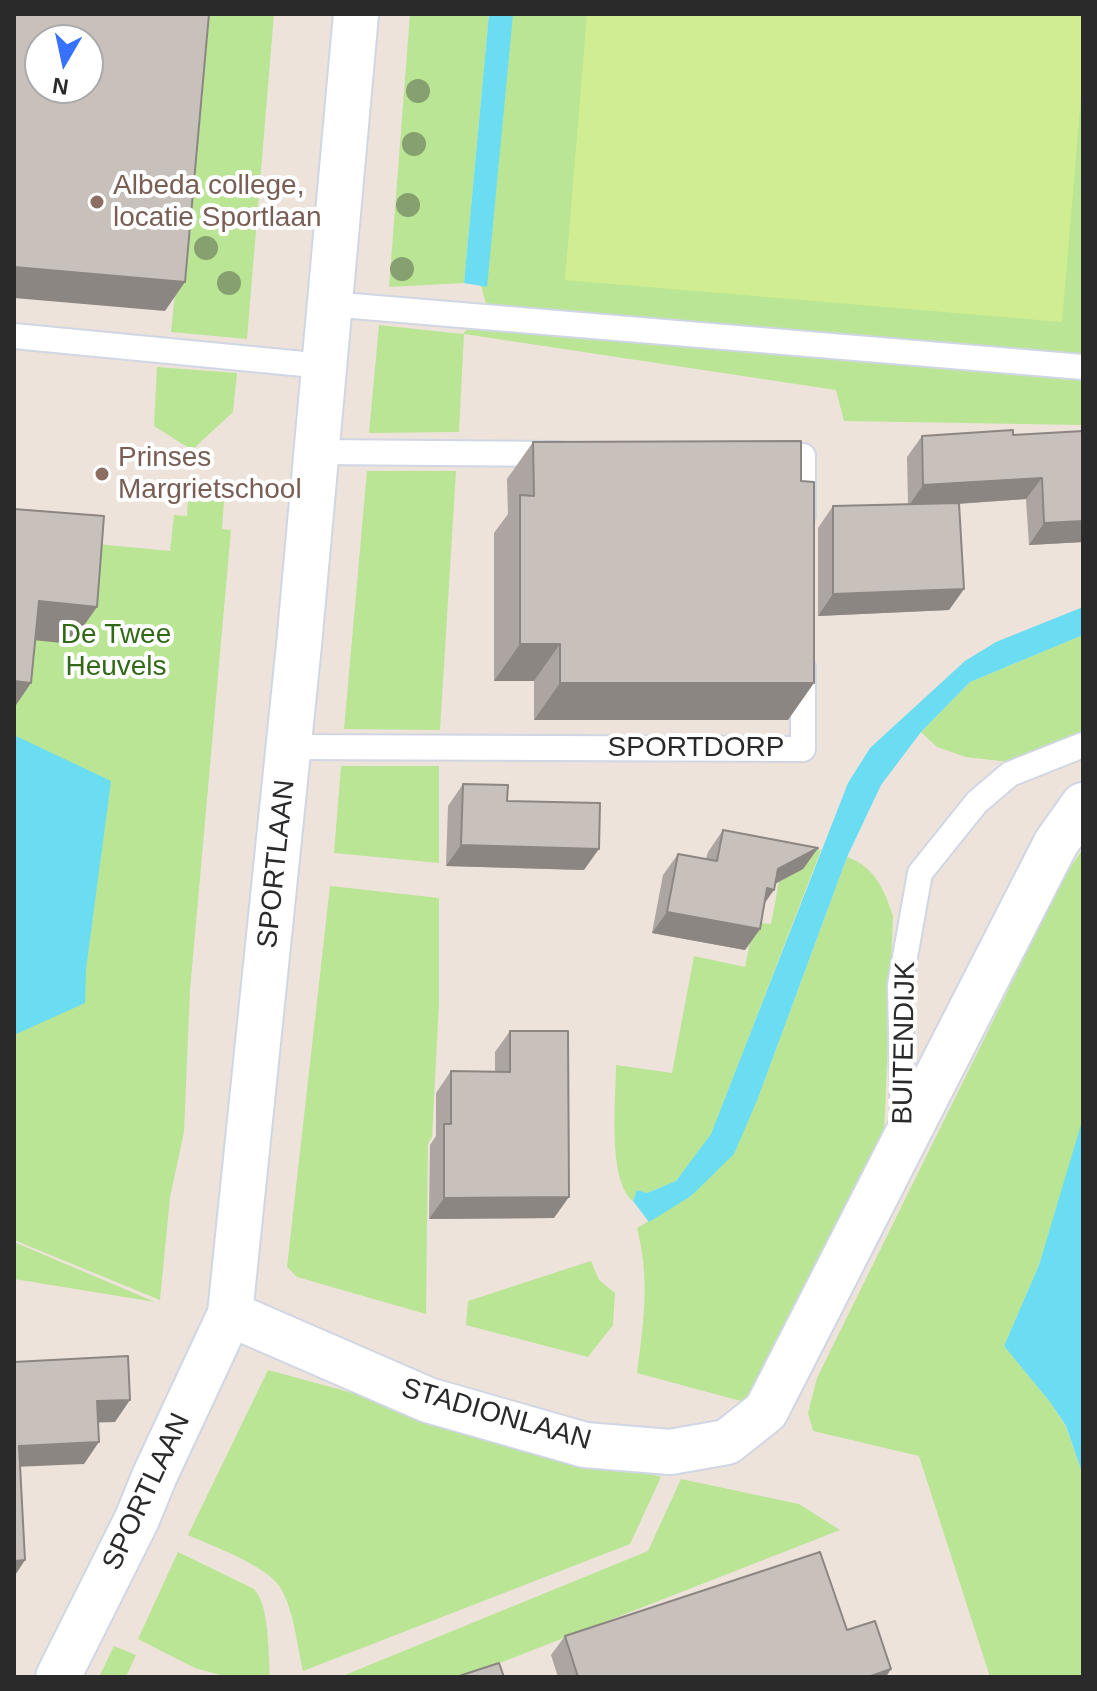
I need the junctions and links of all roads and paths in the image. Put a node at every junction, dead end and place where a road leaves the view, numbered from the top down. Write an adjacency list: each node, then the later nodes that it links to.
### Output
1 (356, 14): 2 (street, SPORTLAAN)
2 (329, 304): 4 (street, SPORTLAAN); 5 (lane)
3 (14, 336): 4 (lane)
4 (324, 366): 6 (street, SPORTLAAN)
5 (1083, 367)
6 (317, 452): 7 (lane); 12 (street, SPORTLAAN)
7 (583, 454)
8 (740, 455): 9 (lane)
9 (803, 533)
10 (803, 641): 12 (lane, SPORTDORP)
11 (1083, 745): 14 (lane, BUITENDIJK)
12 (289, 747): 15 (street, SPORTLAAN)
13 (1083, 805): 14 (street, BUITENDIJK)
14 (904, 1140): 16 (street, BUITENDIJK)
15 (230, 1314): 16 (street, STADIONLAAN); 17 (street, SPORTLAAN)
16 (727, 1442)
17 (58, 1677)

